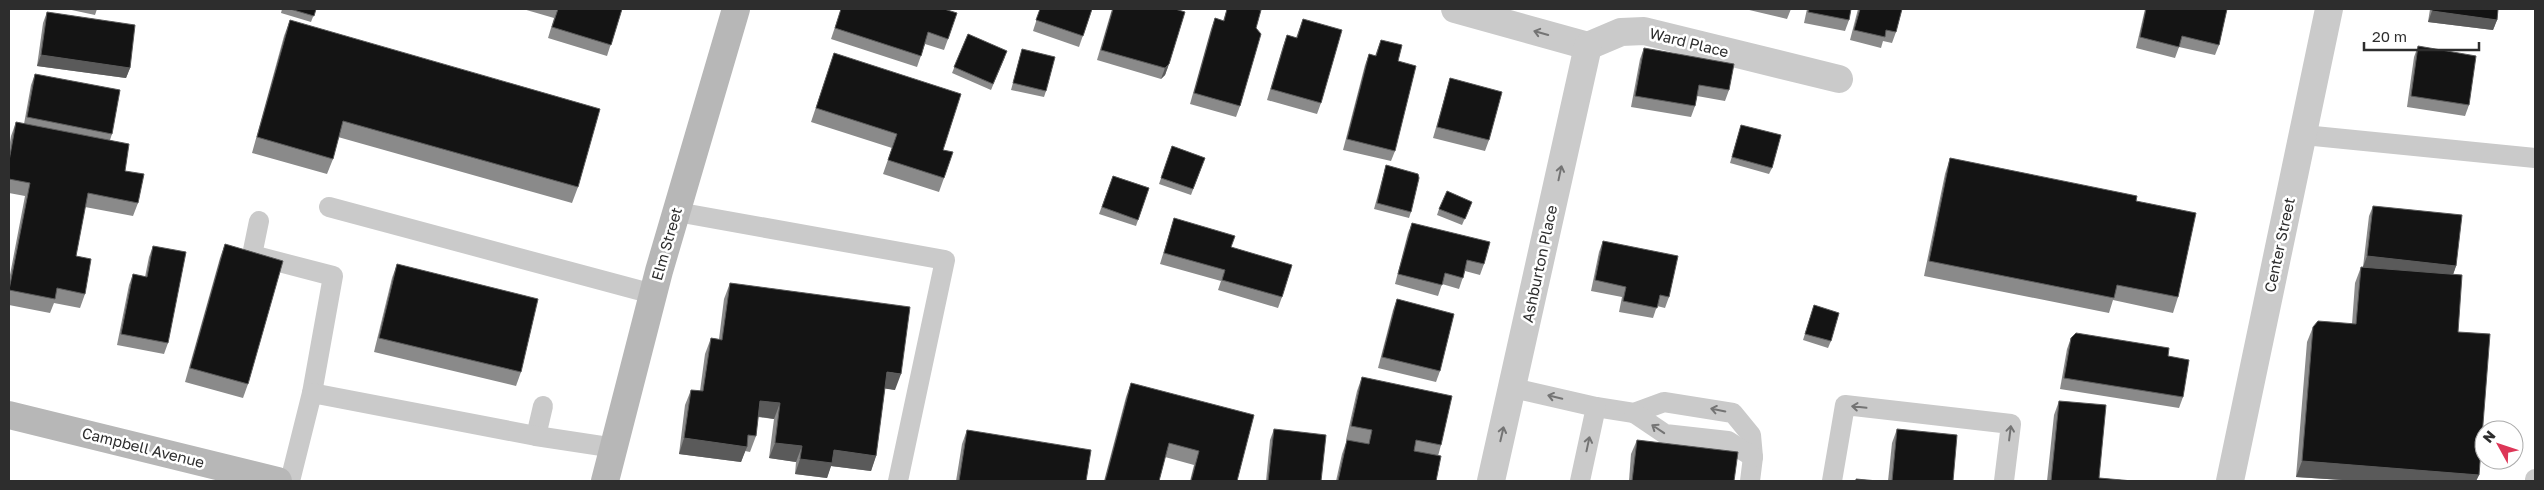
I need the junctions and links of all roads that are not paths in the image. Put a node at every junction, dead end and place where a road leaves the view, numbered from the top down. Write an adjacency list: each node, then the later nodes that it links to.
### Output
1 (736, 9): 9 (main road, Elm Street)
2 (1455, 9): 4 (street, one-way to 2)
3 (2329, 9): 6 (street, Center Street)
4 (1588, 46): 5 (street, Ward Place); 12 (street, Ashburton Place, one-way to 4)
5 (1839, 79)
6 (2304, 135): 7 (lane); 31 (street, Center Street)
7 (2535, 158)
8 (330, 207): 11 (lane)
9 (677, 212): 11 (main road, Elm Street); 25 (lane)
10 (259, 221): 13 (lane)
11 (653, 294): 19 (main road, Elm Street)
12 (1513, 388): 15 (lane, one-way to 12); 26 (street, Ashburton Place, one-way to 12)
13 (312, 393): 18 (lane); 23 (lane)
14 (543, 406): 18 (lane)
15 (1596, 407): 16 (lane); 27 (lane, one-way to 15)
16 (1634, 413): 20 (lane, one-way to 16); 20 (lane, one-way to 16)
17 (9, 415): 21 (main road, Campbell Avenue)
18 (536, 436): 19 (lane)
19 (615, 448): 24 (main road, Elm Street)
20 (1753, 457): 28 (lane)
21 (234, 476): 22 (main road, Campbell Avenue)
22 (278, 481)
23 (290, 481)
24 (606, 481)
25 (898, 481)
26 (1491, 481)
27 (1580, 481)
28 (1750, 481)
29 (1832, 481): 30 (lane, one-way to 29)
30 (2004, 481)
31 (2230, 481)

